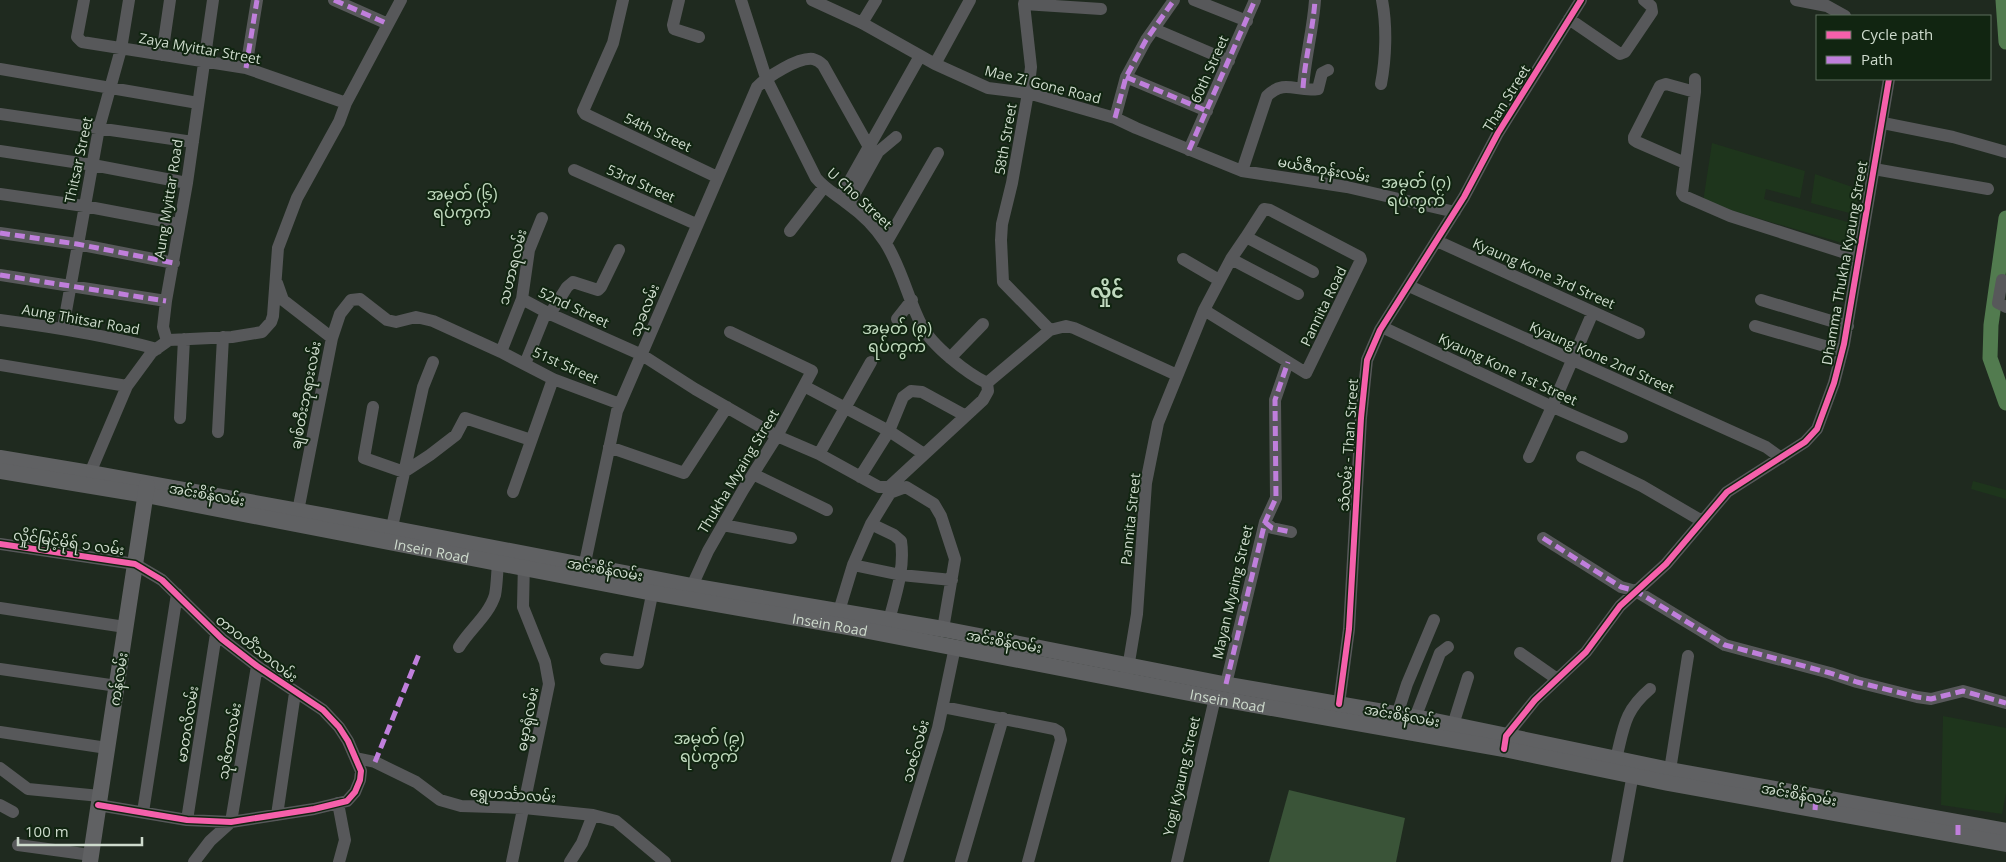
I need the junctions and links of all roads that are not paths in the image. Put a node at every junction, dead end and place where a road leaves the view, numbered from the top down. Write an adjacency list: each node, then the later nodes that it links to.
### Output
1 (84, 0): 32 (street, Zaya Myittar Street)
2 (129, 0): 32 (street, Thitsar Street)
3 (170, 0): 33 (street)
4 (213, 0): 35 (street, Aung Myittar Road)
5 (257, 0): 39 (street)
6 (334, 0): 29 (street)
7 (401, 0): 29 (street)
8 (623, 0): 67 (street, 54th Street)
9 (679, 0): 31 (street)
10 (741, 0): 42 (street, U Cho Street)
11 (812, 0): 22 (street, Mae Zi Gone Road)
12 (876, 0): 28 (street)
13 (970, 0): 37 (street)
14 (1174, 0): 30 (street)
15 (1194, 0): 27 (street)
16 (1255, 0): 27 (street, 60th Street)
17 (1315, 0): 46 (street)
18 (1382, 0): 44 (street)
19 (1581, 0): 26 (street, Than Street)
20 (1644, 0): 26 (street)
21 (1796, 0): 25 (street)
22 (826, 2): 28 (street, Mae Zi Gone Road)
23 (1025, 2): 24 (street); 47 (street, 58th Street)
24 (1101, 9)
25 (1843, 15)
26 (1569, 19): 74 (street, Than Street)
27 (1247, 21): 36 (street, 60th Street)
28 (862, 23): 34 (street, Mae Zi Gone Road)
29 (388, 24): 49 (street)
30 (1154, 29): 36 (street); 41 (street)
31 (698, 37)
32 (122, 49): 33 (street, Zaya Myittar Street); 45 (street, Thitsar Street)
33 (162, 54): 35 (street, Zaya Myittar Street)
34 (920, 56): 37 (street, Mae Zi Gone Road); 57 (street)
35 (204, 61): 39 (street, Zaya Myittar Street); 48 (street, Aung Myittar Road)
36 (1229, 62): 50 (street, 60th Street)
37 (935, 64): 47 (street, Mae Zi Gone Road)
38 (0, 68): 45 (street)
39 (246, 68): 49 (street, Zaya Myittar Street)
40 (1328, 70): 46 (street)
41 (1126, 77): 50 (street); 52 (street)
42 (766, 78): 57 (street); 67 (street, သုခလမ်း); 69 (street, U Cho Street)
43 (1889, 80): 53 (street, Dhamma Thukha Kyaung Street)
44 (1381, 84)
45 (110, 87): 48 (street); 54 (street, Thitsar Street)
46 (1303, 88): 66 (street)
47 (1028, 93): 52 (street, Mae Zi Gone Road); 112 (street, 58th Street)
48 (198, 103): 56 (street, Aung Myittar Road)
49 (346, 103): 91 (street)
50 (1207, 111): 58 (street, 60th Street)
51 (0, 114): 54 (street)
52 (1115, 118): 58 (street, Mae Zi Gone Road)
53 (1883, 123): 60 (street); 64 (street, Dhamma Thukha Kyaung Street)
54 (99, 128): 56 (street); 63 (street, Thitsar Street)
55 (896, 137): 72 (street)
56 (192, 142): 68 (street, Aung Myittar Road)
57 (869, 147): 72 (street)
58 (1189, 150): 66 (street, မယ်ဇီကုန်းလမ်း)
59 (0, 151): 63 (street)
60 (2006, 152)
61 (938, 153): 82 (street)
62 (1685, 163): 62 (street); 85 (street)
63 (93, 165): 68 (street); 73 (street, Thitsar Street)
64 (1874, 168): 70 (street); 85 (street, Dhamma Thukha Kyaung Street)
65 (574, 170): 77 (street, 53rd Street)
66 (1242, 171): 74 (street, မယ်ဇီကုန်းလမ်း)
67 (718, 177): 77 (street, သုခလမ်း)
68 (187, 183): 76 (street, Aung Myittar Road)
69 (824, 187): 72 (street, U Cho Street); 78 (street)
70 (1988, 189)
71 (0, 194): 73 (street)
72 (844, 201): 82 (street, U Cho Street)
73 (84, 206): 76 (street); 83 (street, Thitsar Street)
74 (1455, 212): 81 (street, သံလမ်း - Than Street)
75 (542, 218): 97 (street, သဟာရလမ်း)
76 (179, 224): 88 (street, Aung Myittar Road)
77 (696, 224): 121 (street, သုခလမ်း)
78 (790, 231)
79 (0, 233): 83 (street)
80 (1246, 237): 87 (street, Pannita Street); 89 (street, Pannita Road); 126 (street, Pannita Road)
81 (1437, 241): 95 (street, သံလမ်း - Than Street); 103 (street, Kyaung Kone 3rd Street)
82 (886, 243): 98 (street, U Cho Street)
83 (77, 244): 88 (street); 94 (street, Thitsar Street)
84 (619, 250): 104 (street)
85 (1858, 257): 109 (street, Dhamma Thukha Kyaung Street)
86 (1183, 259): 92 (street)
87 (1231, 259): 92 (street, Pannita Street); 96 (street, Pannita Road)
88 (174, 263): 100 (street, Aung Myittar Road)
89 (1313, 272)
90 (0, 275): 94 (street)
91 (275, 278): 115 (street); 116 (street, ချစ်တီးဘုရားလမ်း)
92 (1219, 280): 102 (street, Pannita Street)
93 (2002, 280): 101 (street)
94 (70, 285): 100 (street); 111 (street, Thitsar Street)
95 (1409, 286): 110 (street, သံလမ်း - Than Street); 123 (street, Kyaung Kone 2nd Street)
96 (1298, 294)
97 (522, 299): 104 (street, 52nd Street); 120 (street, သဟာရလမ်း)
98 (912, 300): 105 (street); 122 (street, U Cho Street)
99 (1761, 300): 109 (street)
100 (166, 301): 118 (street, Aung Myittar Road)
101 (2002, 306)
102 (1204, 310): 126 (street); 129 (street, Pannita Street)
103 (1593, 312): 114 (street, Kyaung Kone 3rd Street); 123 (street)
104 (548, 313): 121 (street, 52nd Street); 127 (street)
105 (897, 319)
106 (0, 320): 111 (street, Aung Thitsar Road)
107 (983, 324): 122 (street)
108 (1755, 326): 119 (street)
109 (1848, 326): 119 (street, Dhamma Thukha Kyaung Street)
110 (1382, 327): 137 (street, Kyaung Kone 1st Street); 206 (street, သံလမ်း - Than Street)
111 (62, 328): 118 (street, Aung Thitsar Road)
112 (1050, 330): 129 (street); 131 (street)
113 (730, 332): 133 (street, Thukha Myaing Street)
114 (1639, 333)
115 (223, 337): 117 (street); 142 (street)
116 (332, 338): 120 (street, 51st Street); 161 (street, ချစ်တီးဘုရားလမ်း)
117 (184, 339): 118 (street); 140 (street)
118 (162, 345): 132 (street)
119 (1842, 351): 152 (street, Dhamma Thukha Kyaung Street)
120 (501, 352): 127 (street, 51st Street)
121 (642, 355): 134 (street, သုခလမ်း); 136 (street, 52nd Street)
122 (950, 358): 131 (street, U Cho Street)
123 (1572, 360): 137 (street); 152 (street, Kyaung Kone 2nd Street)
124 (434, 362): 154 (street)
125 (871, 362): 138 (street)
126 (1288, 362): 163 (street, Mayan Myaing Street)
127 (525, 364): 130 (street, 51st Street)
128 (0, 365): 132 (street)
129 (1177, 375): 197 (street, Pannita Street)
130 (553, 379): 134 (street, 51st Street); 145 (street)
131 (987, 383): 139 (street)
132 (127, 386): 157 (street)
133 (804, 386): 138 (street); 143 (street, Thukha Myaing Street)
134 (620, 404): 146 (street, သုခလမ်း)
135 (373, 407): 154 (street)
136 (727, 407): 143 (street, 52nd Street); 146 (street)
137 (1552, 407): 144 (street, Kyaung Kone 1st Street); 149 (street)
138 (844, 408): 141 (street); 147 (street)
139 (966, 416): 141 (street); 148 (street)
140 (180, 418)
141 (889, 431): 148 (street); 156 (street)
142 (218, 432)
143 (777, 436): 147 (street, 52nd Street); 155 (street, Thukha Myaing Street)
144 (1622, 437)
145 (531, 440): 154 (street); 159 (street)
146 (609, 447): 175 (street, သုခလမ်း)
147 (819, 454): 156 (street, 52nd Street)
148 (924, 454): 156 (street, 52nd Street)
149 (1529, 457)
150 (1582, 457): 162 (street)
151 (0, 458): 157 (main road)
152 (1781, 458): 162 (street, Dhamma Thukha Kyaung Street)
153 (0, 471): 157 (main road, Insein Road)
154 (404, 472): 167 (street)
155 (753, 474): 160 (street); 165 (street, Thukha Myaing Street)
156 (860, 477)
157 (89, 479): 158 (main road, Insein Road)
158 (146, 489): 161 (main road, အင်းစိန်လမ်း); 167 (main road, Insein Road); 173 (main road, ကန်လမ်း)
159 (512, 492)
160 (827, 510)
161 (298, 511): 167 (main road, အင်းစိန်လမ်း)
162 (1702, 521): 180 (street, Dhamma Thukha Kyaung Street)
163 (1265, 522): 166 (street); 201 (street, Mayan Myaing Street)
164 (871, 524): 174 (street); 176 (street); 177 (street)
165 (724, 525): 168 (street); 179 (street, Thukha Myaing Street)
166 (1291, 532)
167 (390, 535): 171 (main road, အင်းစိန်လမ်း); 172 (main road, Insein Road)
168 (791, 538)
169 (1543, 538): 180 (street)
170 (0, 544): 173 (street, လှိုင်မြင့်မိုရ် ၁ လမ်း)
171 (524, 561): 172 (main road, Insein Road); 175 (main road, အင်းစိန်လမ်း); 224 (street, ဓမ္မာရုံလမ်း)
172 (498, 563): 190 (street)
173 (135, 564): 181 (street, တာဝတိံသာလမ်း); 186 (main road, ကန်လမ်း)
174 (853, 565): 176 (street); 183 (street)
175 (583, 572): 178 (main road, အင်းစိန်လမ်း)
176 (901, 575): 177 (street); 184 (street)
177 (952, 580): 187 (street)
178 (654, 586): 179 (main road, အင်းစိန်လမ်း); 189 (main road, Insein Road); 194 (street)
179 (692, 586): 183 (main road, အင်းစိန်လမ်း)
180 (1636, 591): 199 (street, Dhamma Thukha Kyaung Street); 204 (street)
181 (176, 594): 188 (street, တာဝတိံသာလမ်း); 226 (street)
182 (0, 608): 186 (street)
183 (839, 611): 184 (main road, အင်းစိန်လမ်း)
184 (889, 620): 187 (main road, အင်းစိန်လမ်း)
185 (1434, 620): 208 (street)
186 (125, 627): 200 (main road, ကန်လမ်း)
187 (943, 629): 189 (main road, အင်းစိန်လမ်း)
188 (216, 634): 195 (street, တာဝတိံသာလမ်း); 229 (street, မာတလိလမ်း)
189 (957, 640): 197 (main road, Insein Road); 205 (street, သဇင်လမ်း)
190 (459, 647)
191 (1448, 647): 208 (street)
192 (1520, 653): 199 (street)
193 (1688, 656): 219 (street)
194 (606, 659)
195 (257, 666): 203 (street, တာဝတိံသာလမ်း); 230 (street, သုဇိတာလမ်း)
196 (0, 669): 200 (street)
197 (1128, 673): 201 (main road)
198 (1468, 677): 209 (street)
199 (1557, 679): 212 (street, Dhamma Thukha Kyaung Street)
200 (117, 686): 213 (main road, ကန်လမ်း)
201 (1220, 688): 206 (main road, Insein Road); 242 (street, Yogi Kyaung Street)
202 (1650, 689): 215 (street)
203 (295, 693): 214 (street, တာဝတိံသာလမ်း); 227 (street)
204 (2006, 703)
205 (943, 707): 207 (street); 239 (street, သဇင်လမ်း)
206 (1334, 708): 208 (main road, အင်းစိန်လမ်း)
207 (1003, 718): 240 (street); 241 (street)
208 (1404, 719): 210 (main road)
209 (1453, 725): 210 (main road, အင်းစိန်လမ်း); 212 (main road, အင်းစိန်လမ်း)
210 (1434, 728): 212 (main road)
211 (0, 732): 213 (street)
212 (1505, 742): 216 (main road, အင်းစိန်လမ်း)
213 (107, 748): 220 (main road, ကန်လမ်း)
214 (356, 758): 221 (street); 224 (street, ရွှေဟင်္သာလမ်း)
215 (1616, 759): 216 (main road, အင်းစိန်လမ်း); 218 (main road, အင်းစိန်လမ်း)
216 (1589, 760): 218 (main road)
217 (0, 768): 220 (street)
218 (1634, 769): 219 (main road, အင်းစိန်လမ်း); 222 (main road); 243 (street)
219 (1670, 770): 222 (main road, အင်းစိန်လမ်း)
220 (99, 800): 226 (street); 233 (main road, ကန်လမ်း)
221 (338, 803): 227 (street); 235 (street)
222 (1816, 804): 231 (main road, အင်းစိန်လမ်း)
223 (0, 805): 225 (street)
224 (524, 808): 228 (street, ရွှေဟင်္သာလမ်း); 236 (street, ဓမ္မာရုံလမ်း)
225 (13, 812)
226 (143, 812): 229 (street)
227 (277, 815): 230 (street)
228 (592, 815): 237 (street); 238 (street, ရွှေဟင်္သာလမ်း)
229 (188, 820): 230 (street)
230 (230, 822): 234 (street)
231 (2003, 837)
232 (18, 846): 233 (street)
233 (90, 858)
234 (194, 862)
235 (339, 862)
236 (512, 862)
237 (570, 862)
238 (665, 862)
239 (897, 862)
240 (961, 862)
241 (1028, 862)
242 (1177, 862)
243 (1617, 862)

